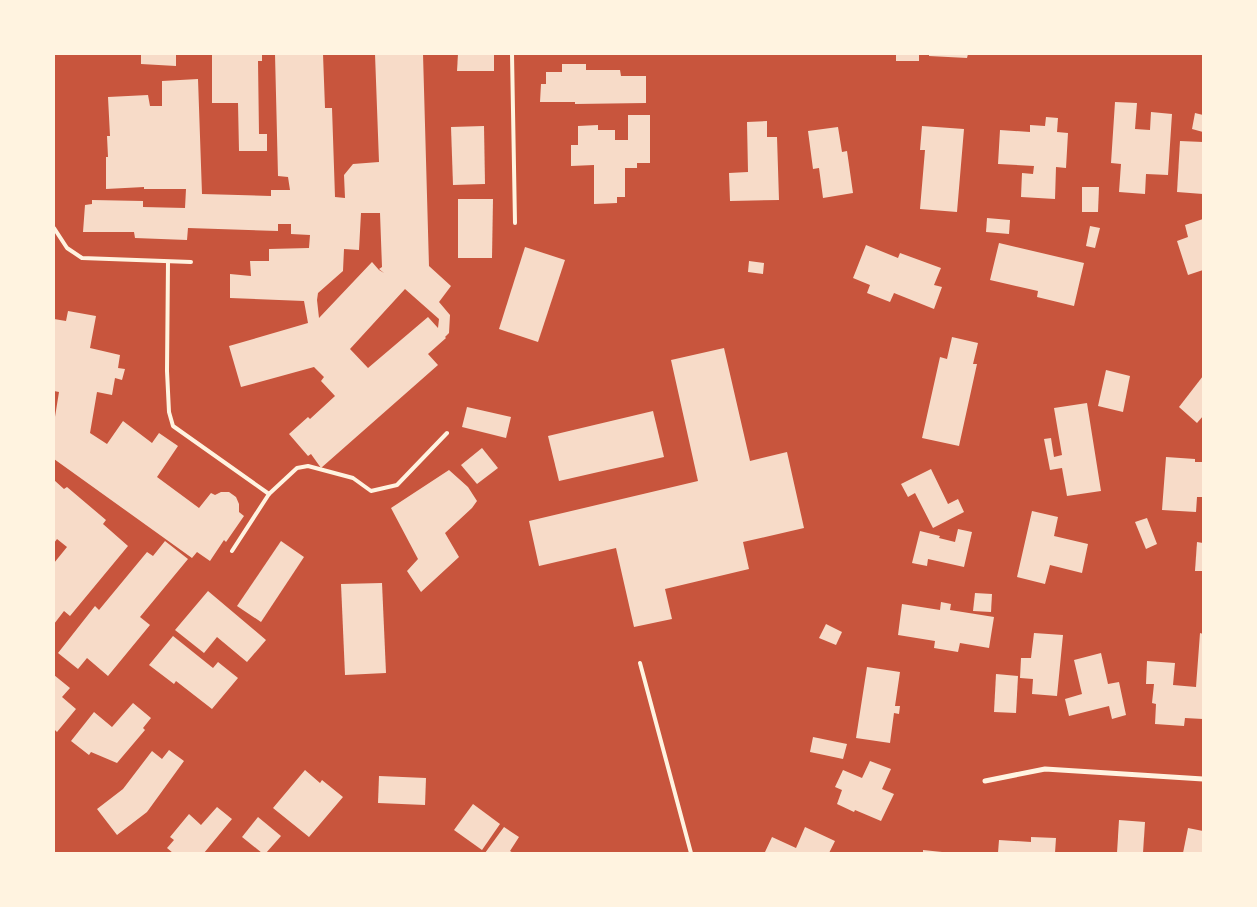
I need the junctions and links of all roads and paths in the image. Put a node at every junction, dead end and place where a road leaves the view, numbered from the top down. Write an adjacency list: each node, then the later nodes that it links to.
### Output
1 (512, 54): 2 (lane)
2 (515, 223)
3 (54, 228): 4 (lane)
4 (168, 262): 5 (lane); 7 (lane)
5 (191, 262)
6 (447, 433): 7 (lane)
7 (270, 494): 8 (lane)
8 (232, 551)
9 (640, 663): 12 (lane)
10 (1203, 779): 11 (street)
11 (985, 780)
12 (692, 853)

